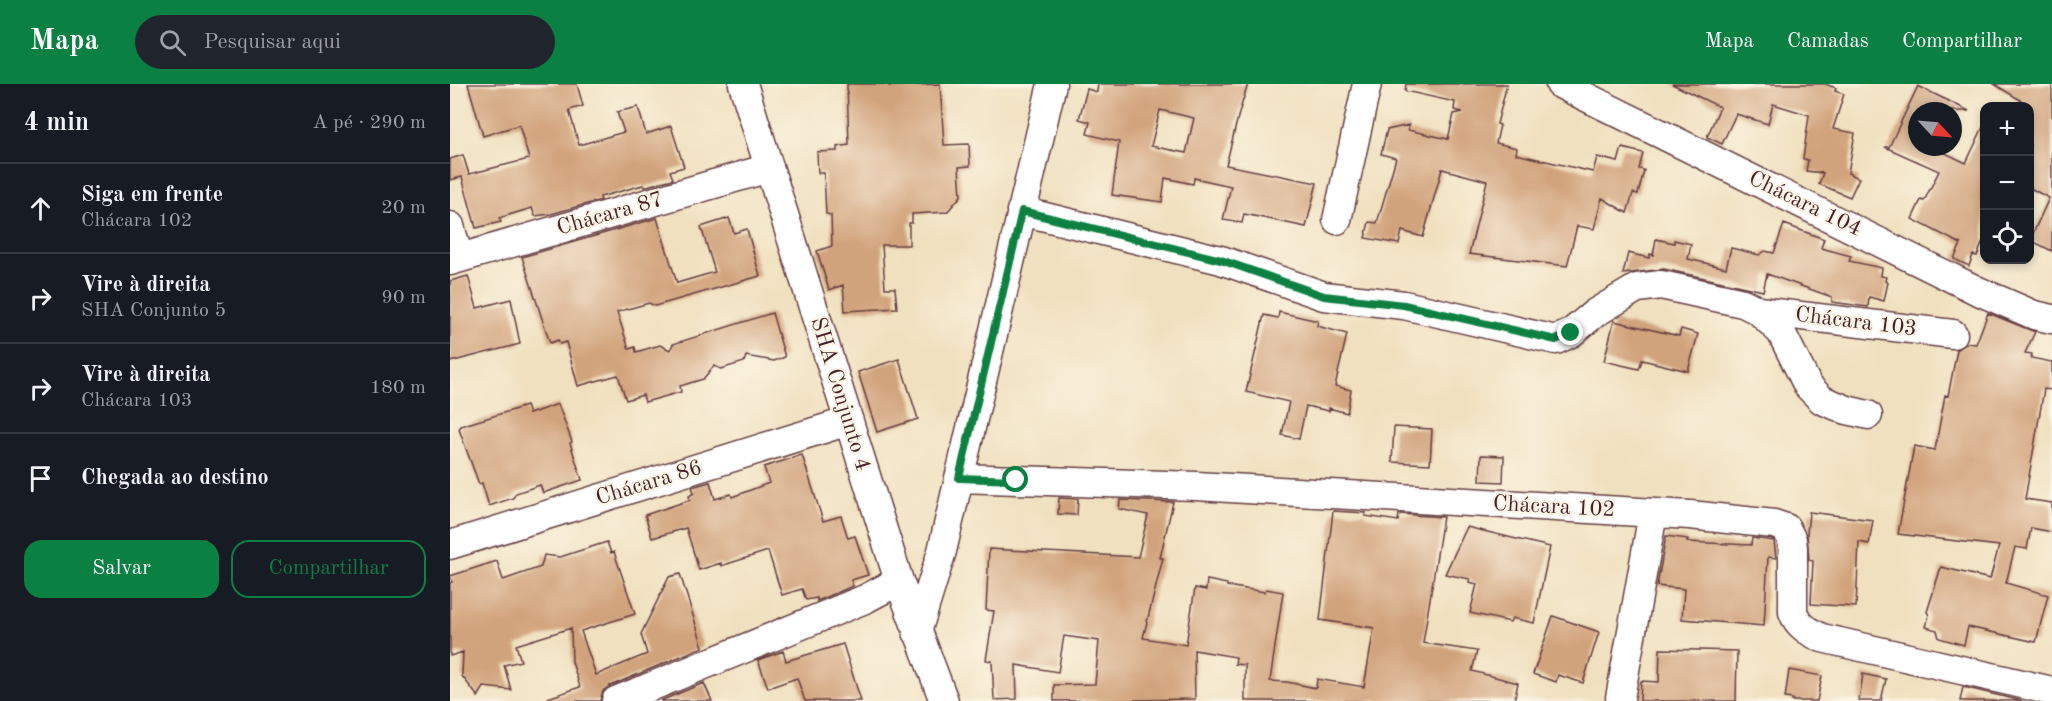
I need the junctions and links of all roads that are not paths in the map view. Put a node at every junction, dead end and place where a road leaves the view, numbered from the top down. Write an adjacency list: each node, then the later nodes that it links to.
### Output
1 (743, 84): 5 (street, SHA Conjunto 4)
2 (1052, 84): 6 (street)
3 (1367, 84): 7 (street)
4 (1560, 84): 11 (street, Chácara 104)
5 (770, 168): 9 (street, Chácara 87); 14 (street, SHA Conjunto 4)
6 (1022, 211): 10 (street, Chácara 103); 15 (street)
7 (1337, 220)
8 (450, 226): 9 (street)
9 (455, 260)
10 (1759, 311): 12 (street, Chácara 103); 13 (street, Chácara 103)
11 (2052, 319)
12 (1953, 334)
13 (1868, 415)
14 (849, 421): 17 (street, SHA Conjunto 4); 18 (street, Chácara 86)
15 (959, 478): 16 (street, Chácara 102); 19 (street)
16 (1653, 513): 22 (street, Chácara 102); 23 (street)
17 (888, 544): 19 (street); 20 (street, SHA Conjunto 4)
18 (450, 545)
19 (942, 551): 21 (street)
20 (899, 581): 21 (street, SHA Conjunto 4); 24 (street)
21 (917, 632): 25 (street, SHA Conjunto 4)
22 (2052, 691)
23 (1620, 698)
24 (616, 701)
25 (944, 701)

